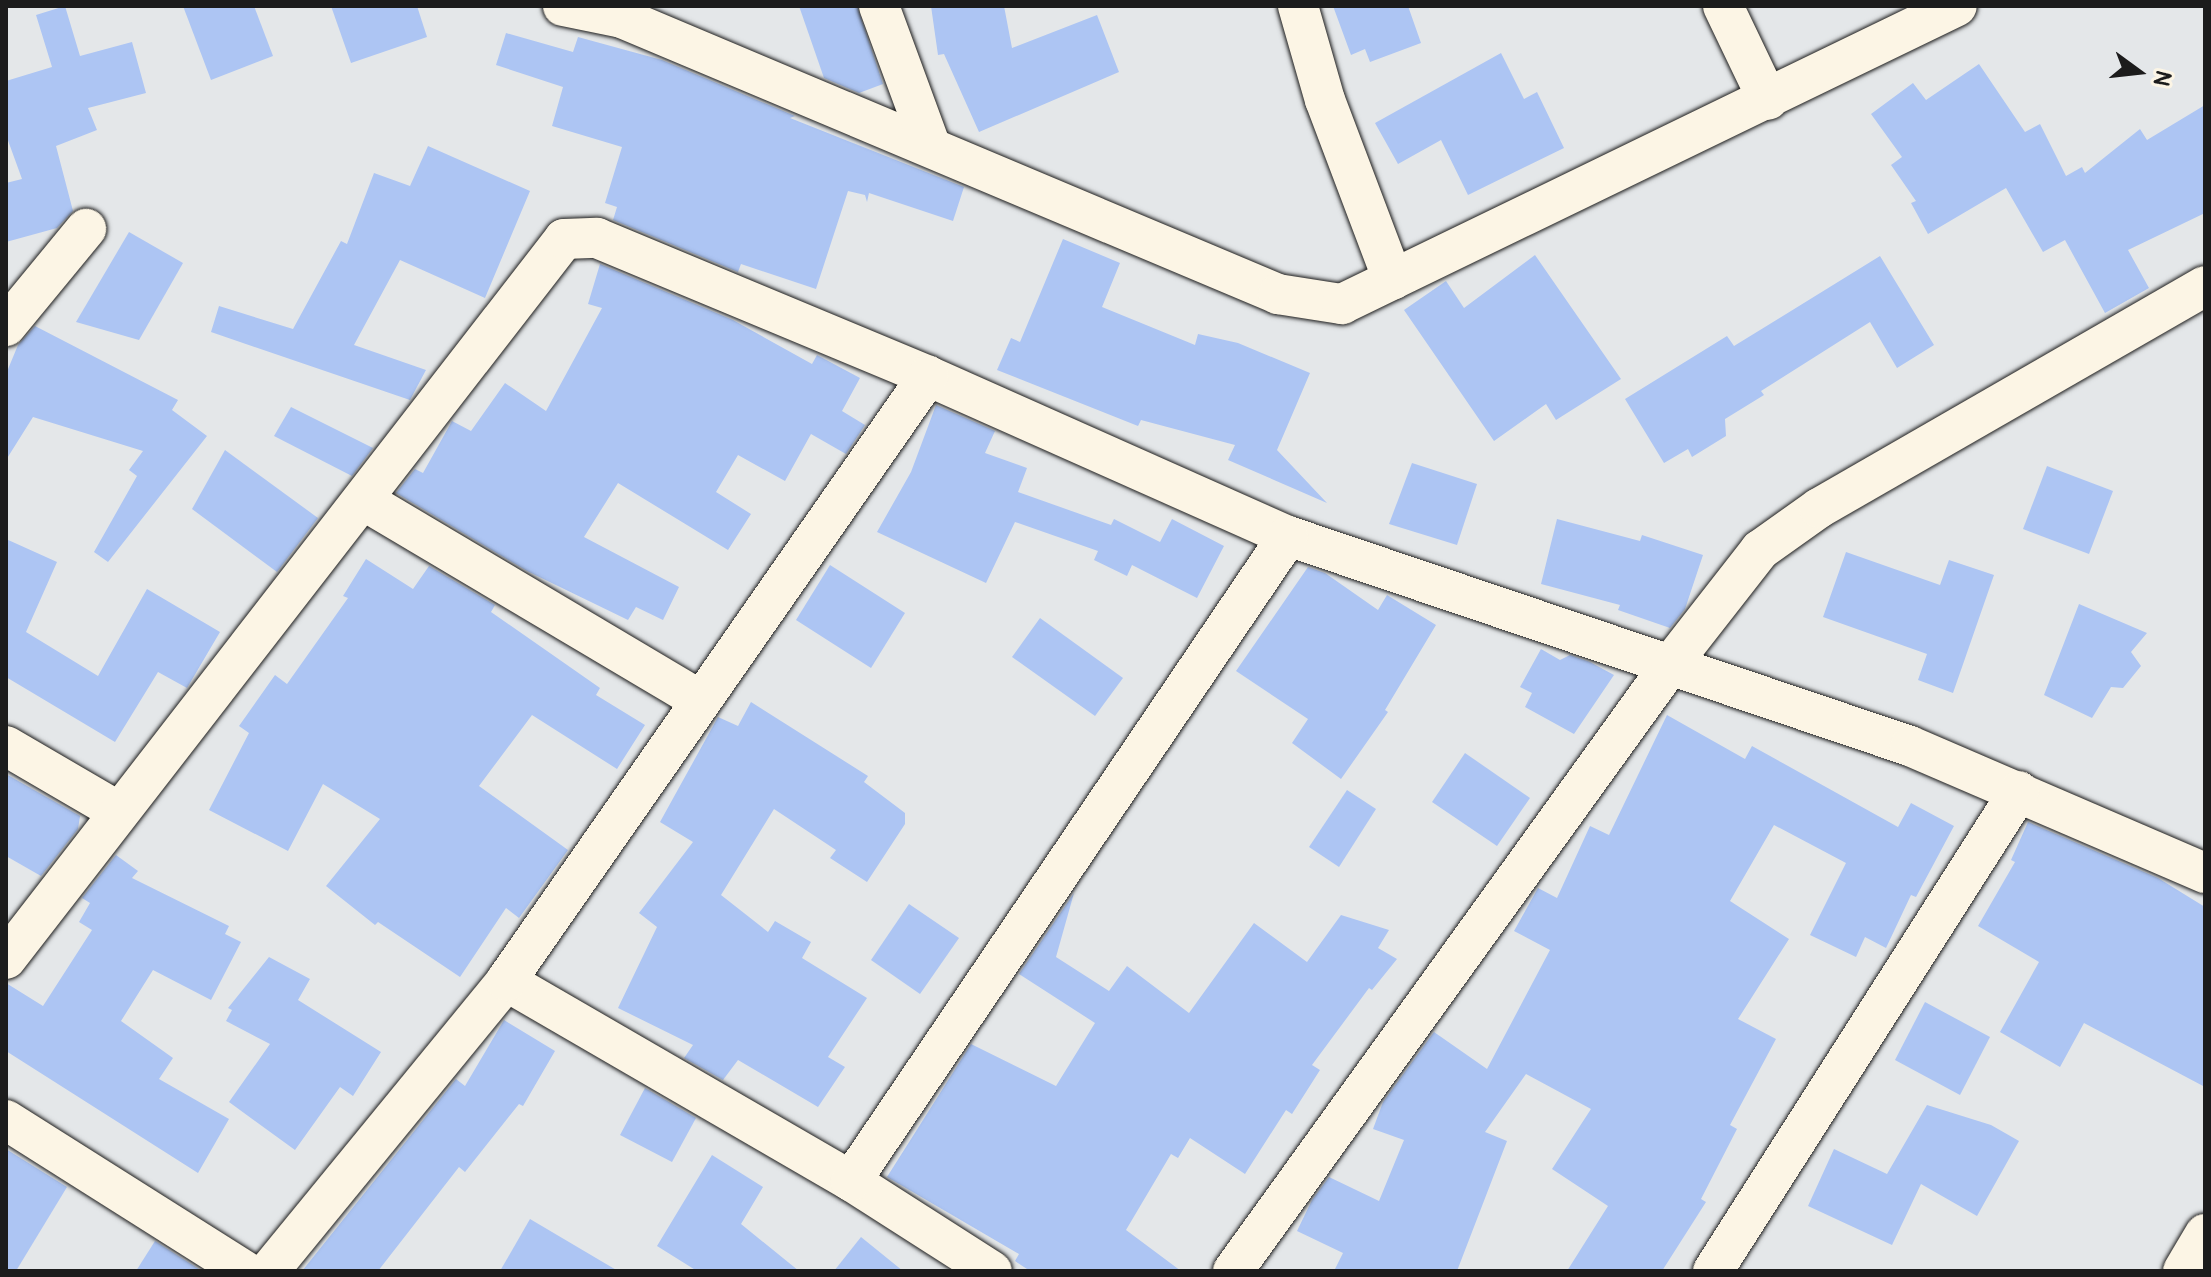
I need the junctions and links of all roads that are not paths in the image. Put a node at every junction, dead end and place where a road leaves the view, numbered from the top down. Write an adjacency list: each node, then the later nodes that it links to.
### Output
1 (563, 6): 7 (street)
2 (879, 6): 7 (street)
3 (1298, 6): 9 (street)
4 (1723, 6): 6 (street)
5 (1957, 6): 6 (street)
6 (1768, 100): 9 (street)
7 (931, 147): 9 (street)
8 (86, 229): 11 (street)
9 (1393, 280)
10 (2205, 286): 15 (street)
11 (6, 326)
12 (928, 376): 13 (street); 14 (street); 16 (street)
13 (363, 500): 16 (street); 19 (street)
14 (1288, 536): 15 (street); 24 (street)
15 (1671, 664): 18 (street); 29 (street)
16 (701, 701): 22 (street)
17 (6, 746): 19 (street)
18 (2019, 791): 20 (street); 30 (street)
19 (119, 812): 21 (street)
20 (2205, 873)
21 (6, 959)
22 (506, 981): 24 (street); 27 (street)
23 (6, 1120): 26 (street)
24 (851, 1181): 28 (street)
25 (2205, 1234): 31 (street)
26 (245, 1271)
27 (269, 1271)
28 (992, 1271)
29 (1233, 1271)
30 (1713, 1271)
31 (2183, 1271)

